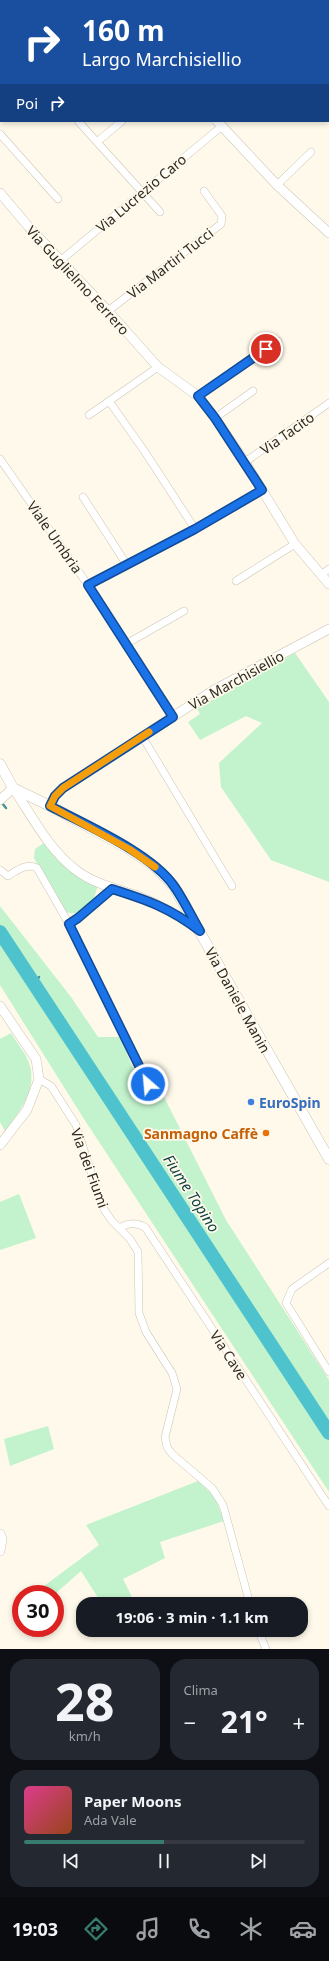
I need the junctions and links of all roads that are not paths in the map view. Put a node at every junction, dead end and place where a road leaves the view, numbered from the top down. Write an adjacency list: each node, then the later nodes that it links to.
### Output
1 (79, 122): 5 (street)
2 (121, 122): 5 (street)
3 (219, 123): 7 (street); 9 (street, Via Lucrezio Caro)
4 (0, 134): 11 (street)
5 (97, 142): 9 (street)
6 (311, 152): 7 (street)
7 (277, 184): 13 (street)
8 (204, 191): 15 (street, Via Martiri Tucci)
9 (142, 192): 12 (street); 14 (street, Via Lucrezio Caro)
10 (0, 193): 14 (street, Via Guglielmo Ferrero)
11 (58, 199)
12 (160, 212)
13 (329, 233)
14 (60, 261): 15 (street, Via Guglielmo Ferrero)
15 (108, 311): 17 (street, Via Guglielmo Ferrero)
16 (278, 341): 19 (street)
17 (158, 367): 19 (street, Via Guglielmo Ferrero); 20 (street)
18 (253, 391): 23 (street)
19 (198, 396): 23 (street, Via Guglielmo Ferrero)
20 (109, 401): 22 (street); 28 (street)
21 (329, 403): 25 (street, Via Tacito)
22 (89, 415)
23 (215, 418): 25 (street, Via Guglielmo Ferrero)
24 (0, 459): 35 (street, Viale Umbria)
25 (245, 462): 26 (street, Via Guglielmo Ferrero)
26 (262, 490): 28 (street); 29 (street, Via Guglielmo Ferrero)
27 (83, 497): 30 (street)
28 (195, 529): 30 (street)
29 (295, 544): 32 (street, Via Guglielmo Ferrero); 33 (street)
30 (127, 565): 35 (street)
31 (329, 569): 32 (street)
32 (322, 575): 34 (street, Via Guglielmo Ferrero)
33 (236, 581)
34 (329, 584)
35 (88, 585): 38 (street, Viale Umbria)
36 (184, 611): 38 (street)
37 (329, 629): 39 (street, Via Marchisiellio)
38 (126, 644): 39 (street, Viale Umbria)
39 (173, 717): 40 (street, Via Marchisiellio)
40 (142, 736): 44 (street, Via Marchisiellio); 46 (street)
41 (0, 764): 42 (main road)
42 (13, 788): 43 (street); 44 (main road, Via Daniele Manin); 47 (street)
43 (0, 800)
44 (50, 806): 49 (main road, Via Daniele Manin)
45 (0, 870): 48 (street)
46 (232, 886)
47 (112, 889): 48 (street); 49 (street)
48 (69, 924): 52 (street)
49 (200, 931): 54 (main road, Via Daniele Manin)
50 (0, 1006): 51 (street)
51 (39, 1079): 53 (street); 55 (street, Via dei Fiumi)
52 (148, 1084)
53 (0, 1145)
54 (328, 1154)
55 (119, 1228): 58 (street, Via Cave); 61 (street, Via dei Fiumi)
56 (329, 1263): 57 (street)
57 (329, 1372)
58 (329, 1506)
59 (0, 1534): 60 (street)
60 (0, 1551)
61 (248, 1597)
62 (261, 1637): 63 (street)
63 (266, 1649)

